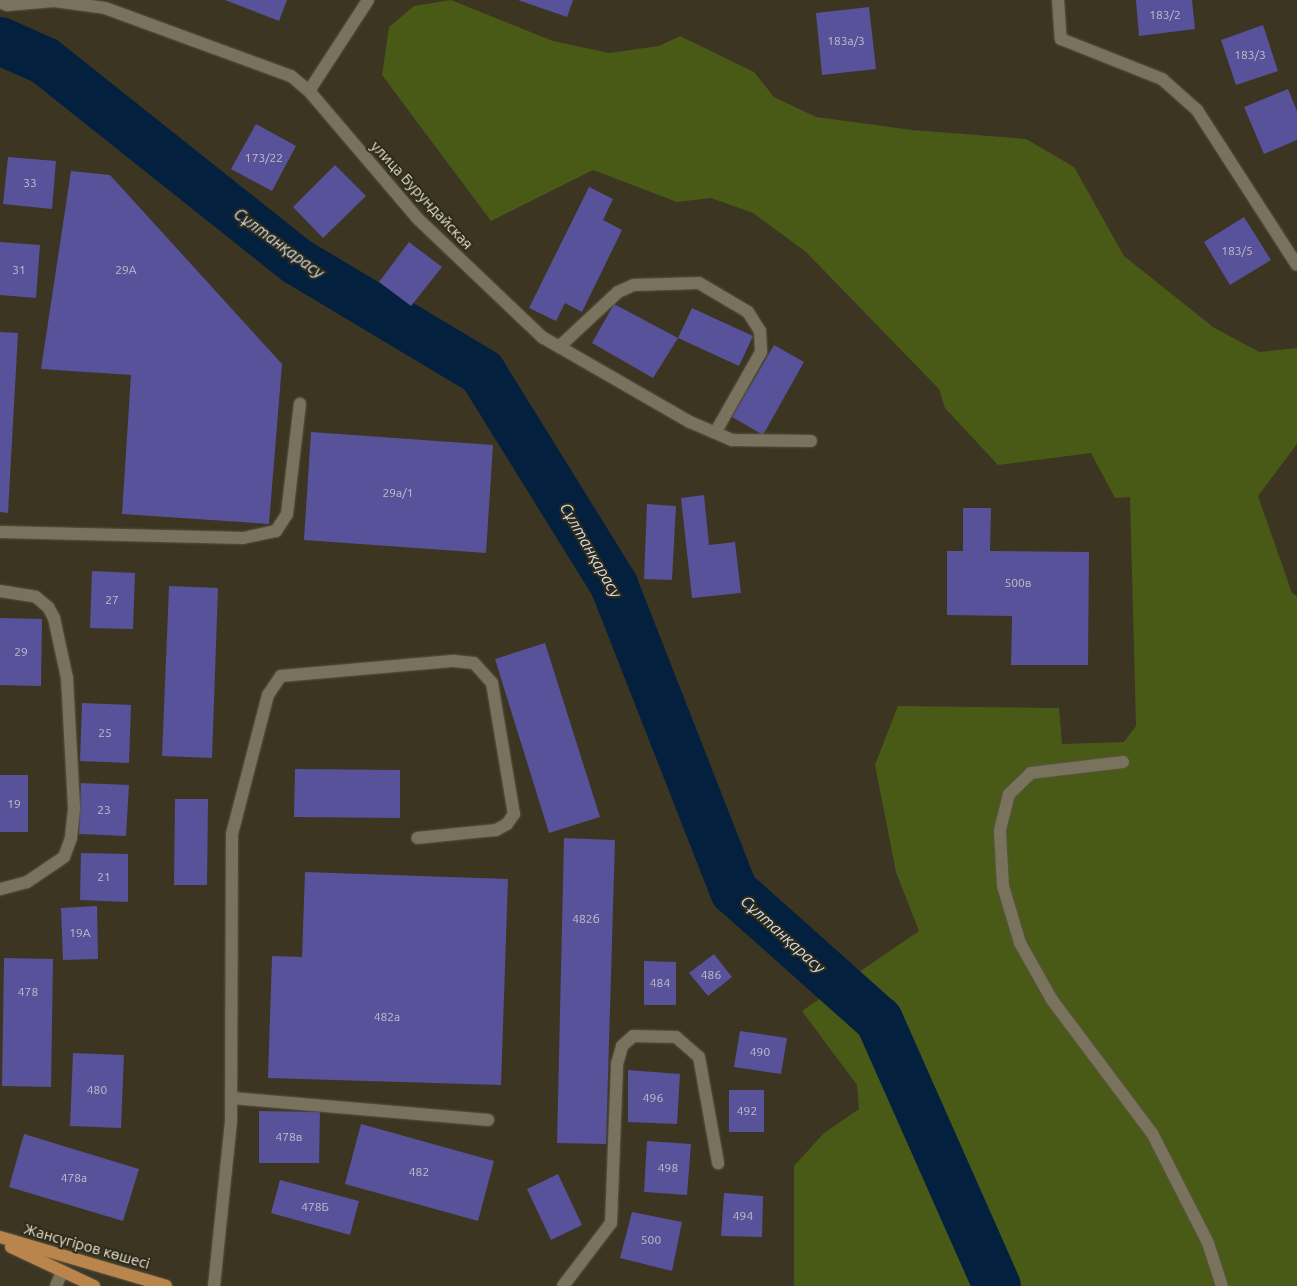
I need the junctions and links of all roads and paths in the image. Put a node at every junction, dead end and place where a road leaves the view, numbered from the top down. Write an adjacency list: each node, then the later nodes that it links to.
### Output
1 (368, 0): 4 (street)
2 (1058, 0): 5 (street)
3 (0, 2): 4 (street, улица Бурундайская)
4 (309, 91): 6 (street, улица Бурундайская)
5 (1297, 265)
6 (559, 347): 8 (street, улица Бурундайская); 8 (street)
7 (300, 404): 10 (street)
8 (715, 433): 9 (street, улица Бурундайская)
9 (810, 441)
10 (0, 532)
11 (0, 591): 14 (street)
12 (1123, 762): 26 (street)
13 (417, 838): 15 (street)
14 (0, 889)
15 (232, 1098): 16 (street); 24 (street)
16 (488, 1120)
17 (718, 1163): 25 (street)
18 (0, 1237): 23 (main road, Жансүгіров көшесі)
19 (0, 1242): 20 (main road, Жансүгіров көшесі)
20 (62, 1271): 21 (street); 22 (main road, Жансүгіров көшесі)
21 (56, 1286)
22 (94, 1286)
23 (166, 1286)
24 (214, 1286)
25 (563, 1286)
26 (1222, 1286)

